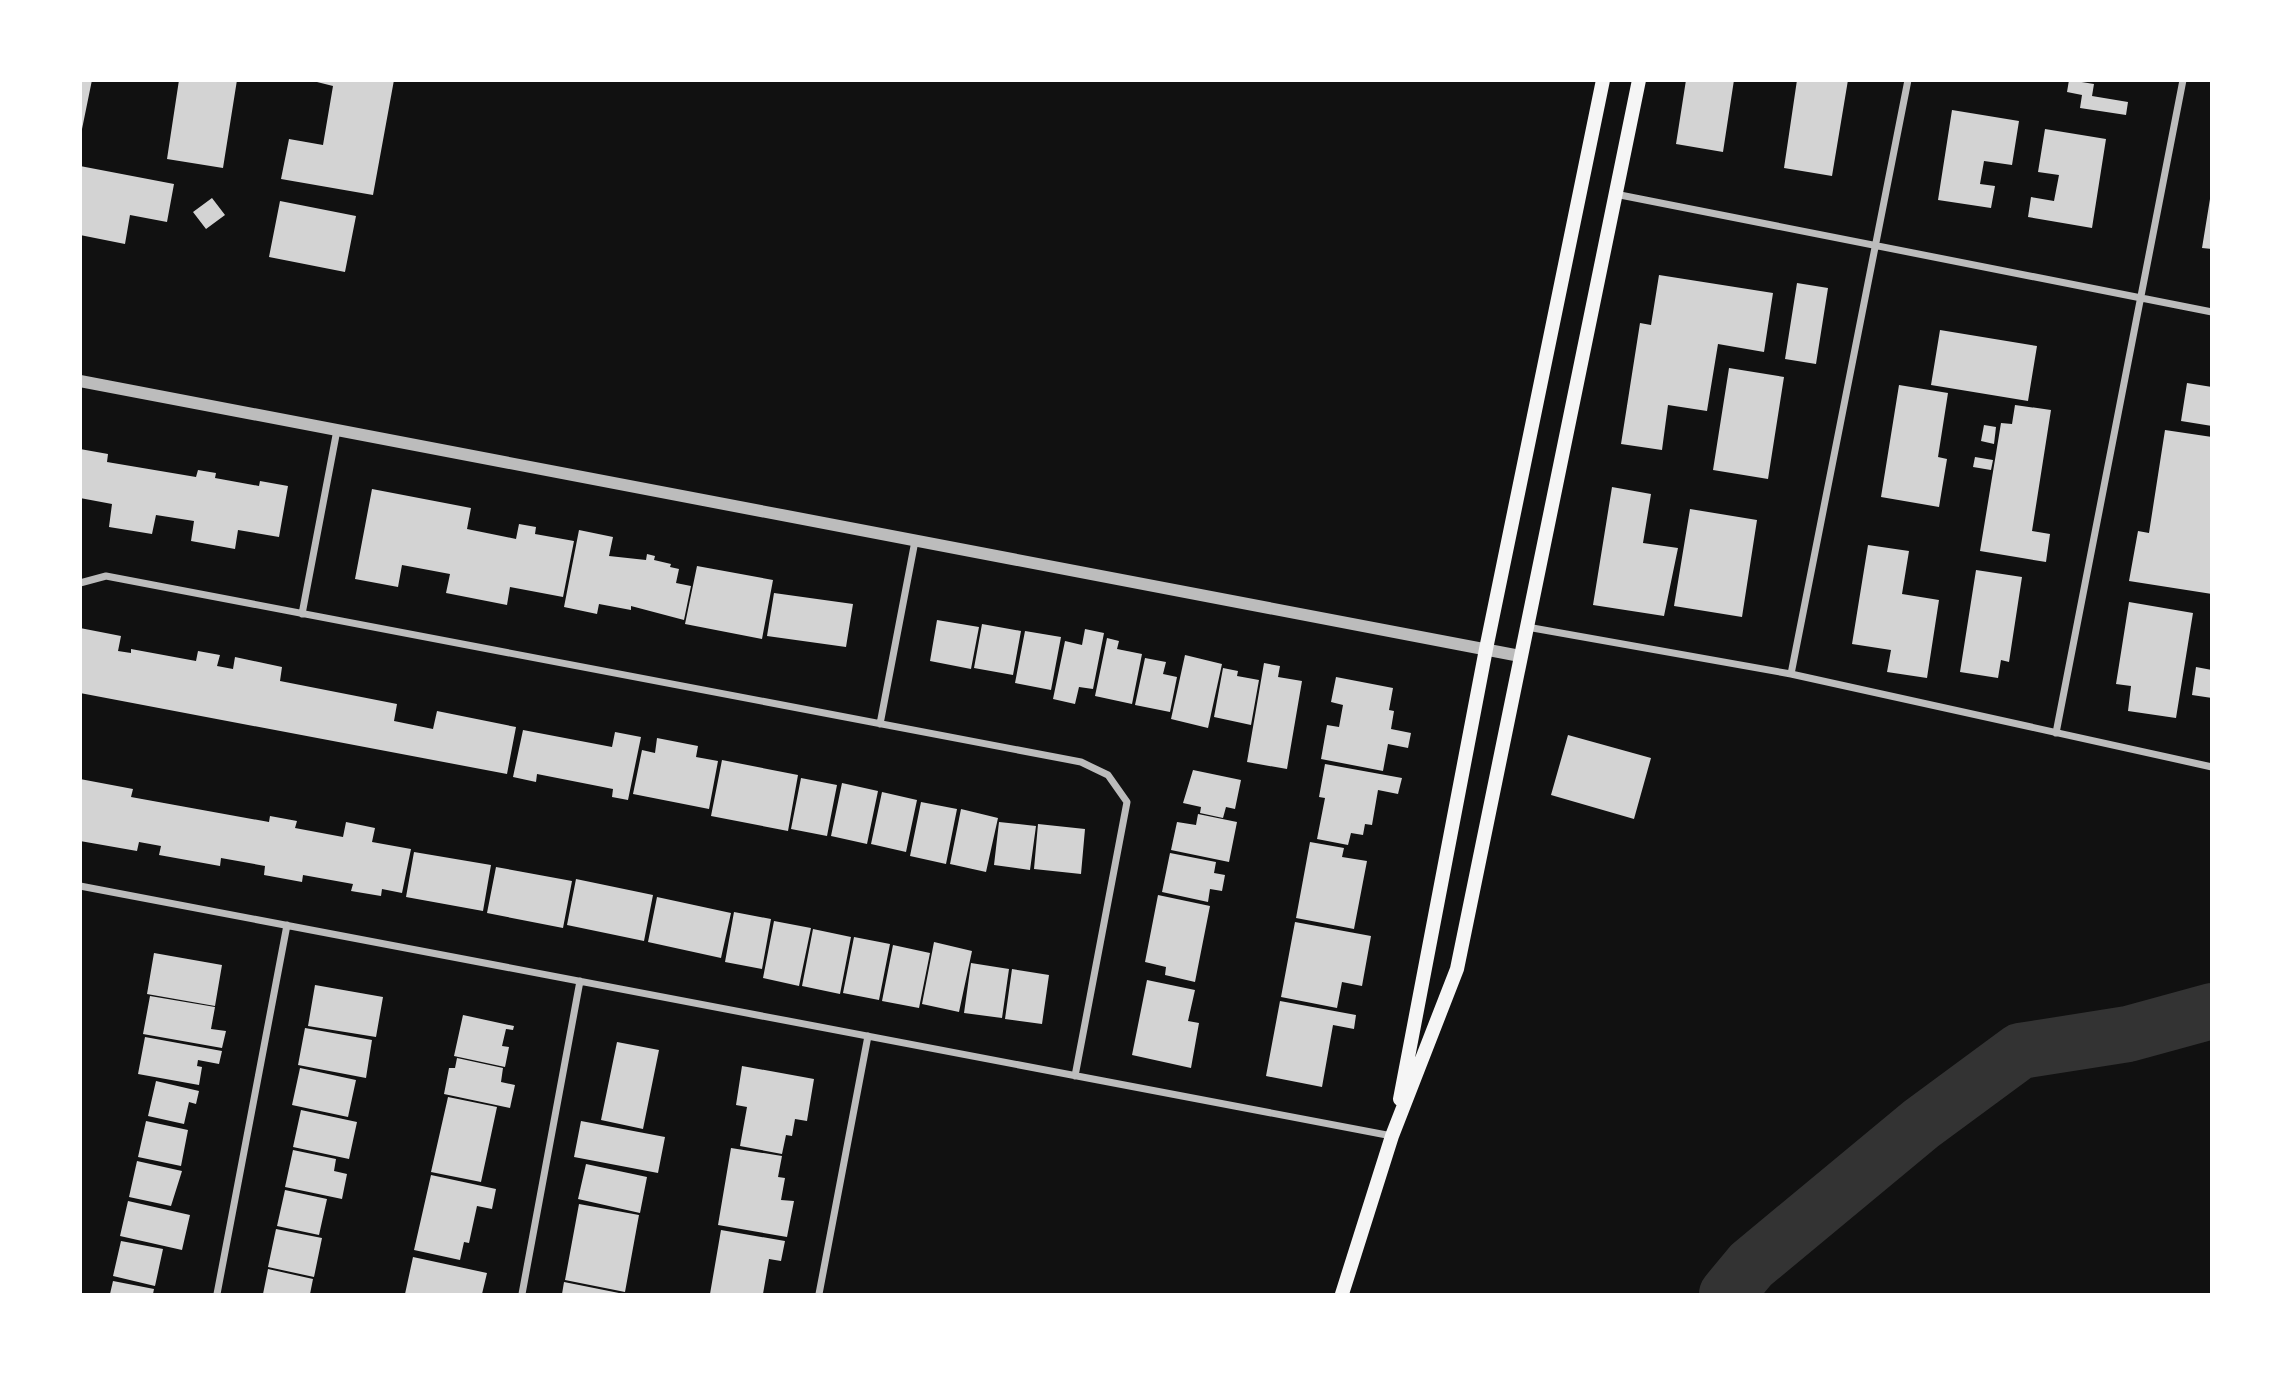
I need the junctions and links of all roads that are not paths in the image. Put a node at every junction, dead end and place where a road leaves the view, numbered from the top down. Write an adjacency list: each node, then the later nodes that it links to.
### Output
1 (1603, 80): 15 (main road)
2 (1639, 80): 5 (main road)
3 (1908, 80): 6 (street)
4 (2183, 80): 7 (street)
5 (1615, 194): 6 (street); 14 (main road)
6 (1875, 246): 7 (street); 17 (street)
7 (2141, 299): 8 (street); 19 (street)
8 (2211, 312)
9 (80, 382): 10 (street)
10 (337, 430): 11 (street); 13 (street)
11 (915, 541): 15 (street); 18 (street)
12 (80, 583): 13 (street)
13 (302, 614): 18 (street)
14 (1526, 627): 16 (main road); 17 (street)
15 (1486, 649): 16 (street); 26 (main road)
16 (1520, 656): 26 (main road)
17 (1791, 674): 19 (street)
18 (880, 724): 25 (street)
19 (2056, 733): 20 (street)
20 (2211, 767)
21 (80, 886): 22 (street)
22 (287, 925): 23 (street); 27 (street)
23 (580, 981): 24 (street); 28 (street)
24 (868, 1037): 25 (street); 29 (street)
25 (1075, 1076): 26 (street)
26 (1392, 1136): 30 (main road)
27 (216, 1294)
28 (522, 1294)
29 (819, 1294)
30 (1342, 1294)

